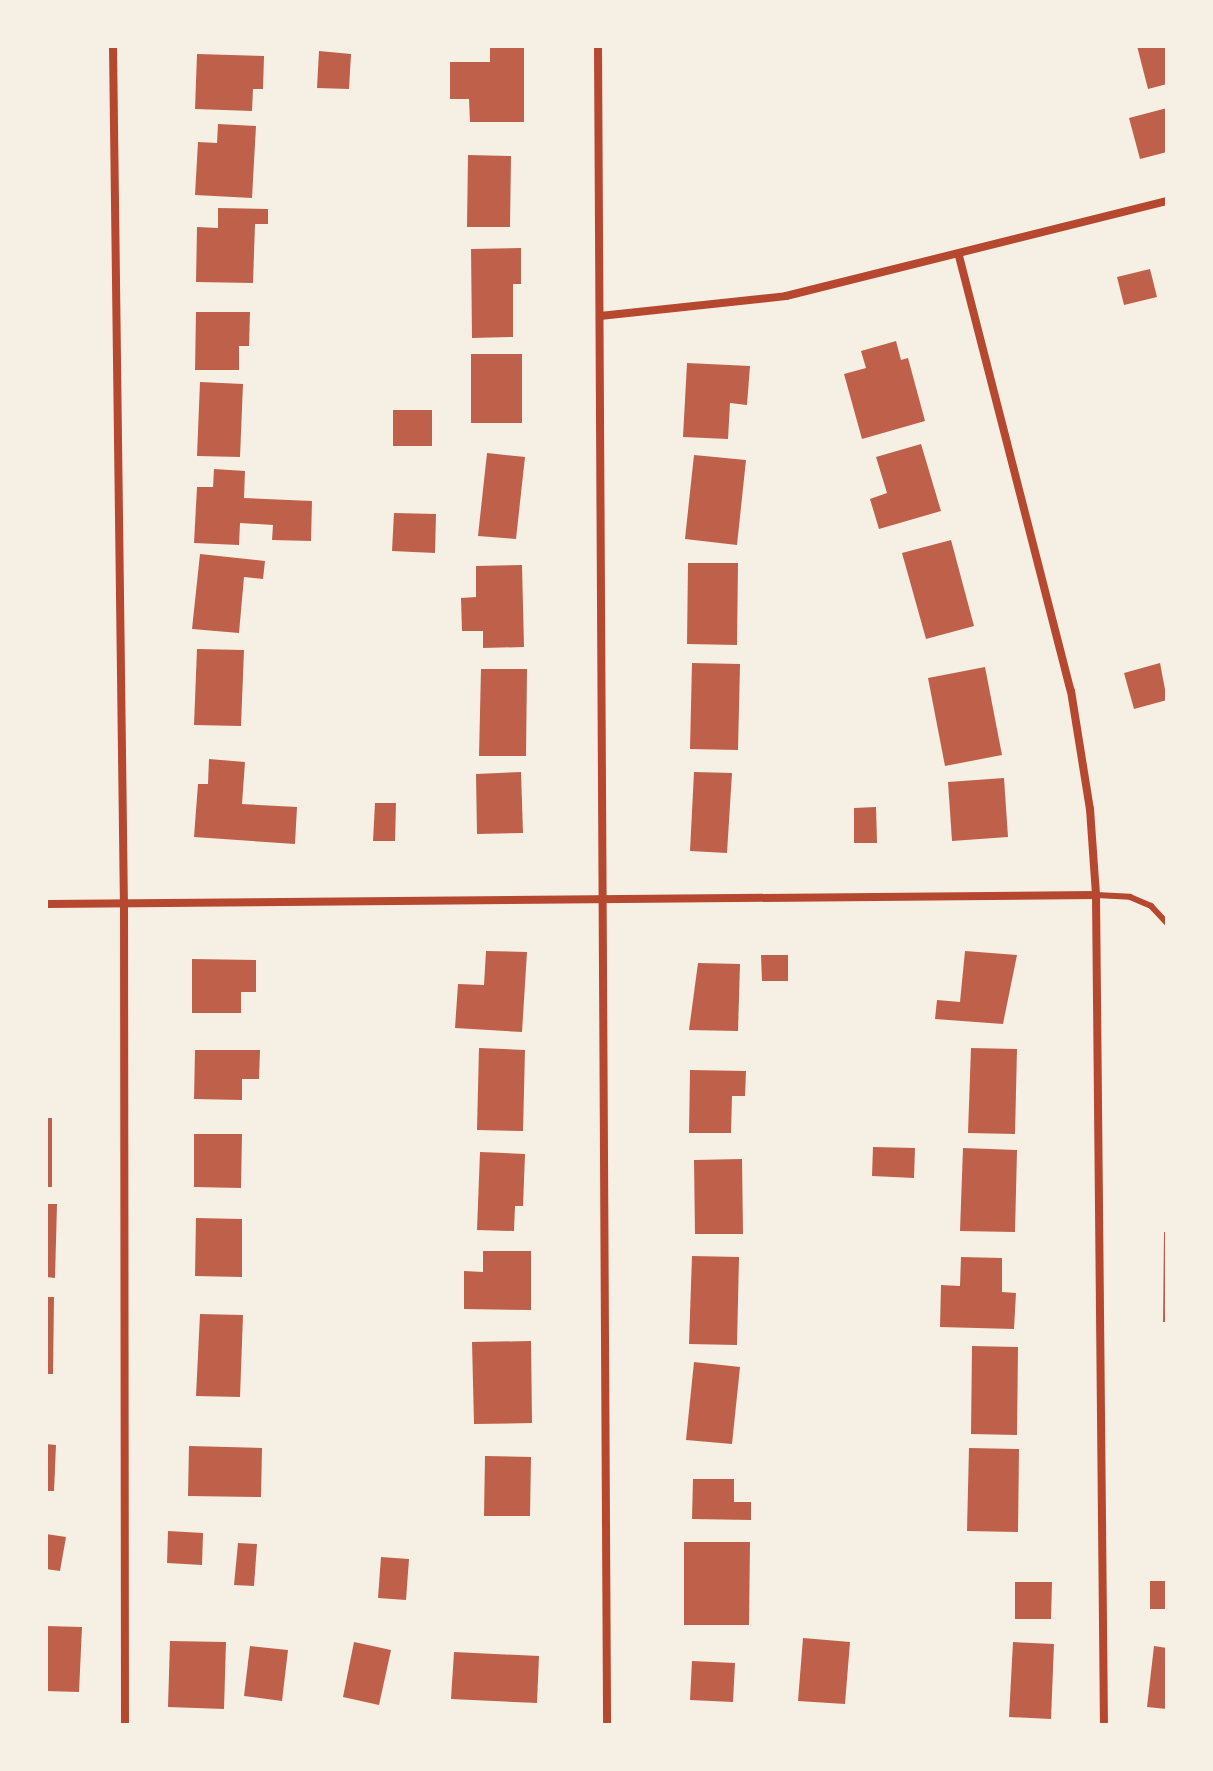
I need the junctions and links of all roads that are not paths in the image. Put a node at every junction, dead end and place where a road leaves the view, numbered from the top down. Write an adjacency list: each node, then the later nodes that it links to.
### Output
1 (113, 46): 9 (street)
2 (598, 46): 5 (street)
3 (1167, 201): 4 (street)
4 (959, 256): 5 (street); 6 (street)
5 (600, 316): 7 (street)
6 (1096, 895): 7 (street); 10 (lane); 13 (street)
7 (603, 899): 9 (street); 12 (street)
8 (46, 904): 9 (street)
9 (124, 904): 11 (street)
10 (1167, 923)
11 (125, 1725)
12 (607, 1725)
13 (1104, 1725)

